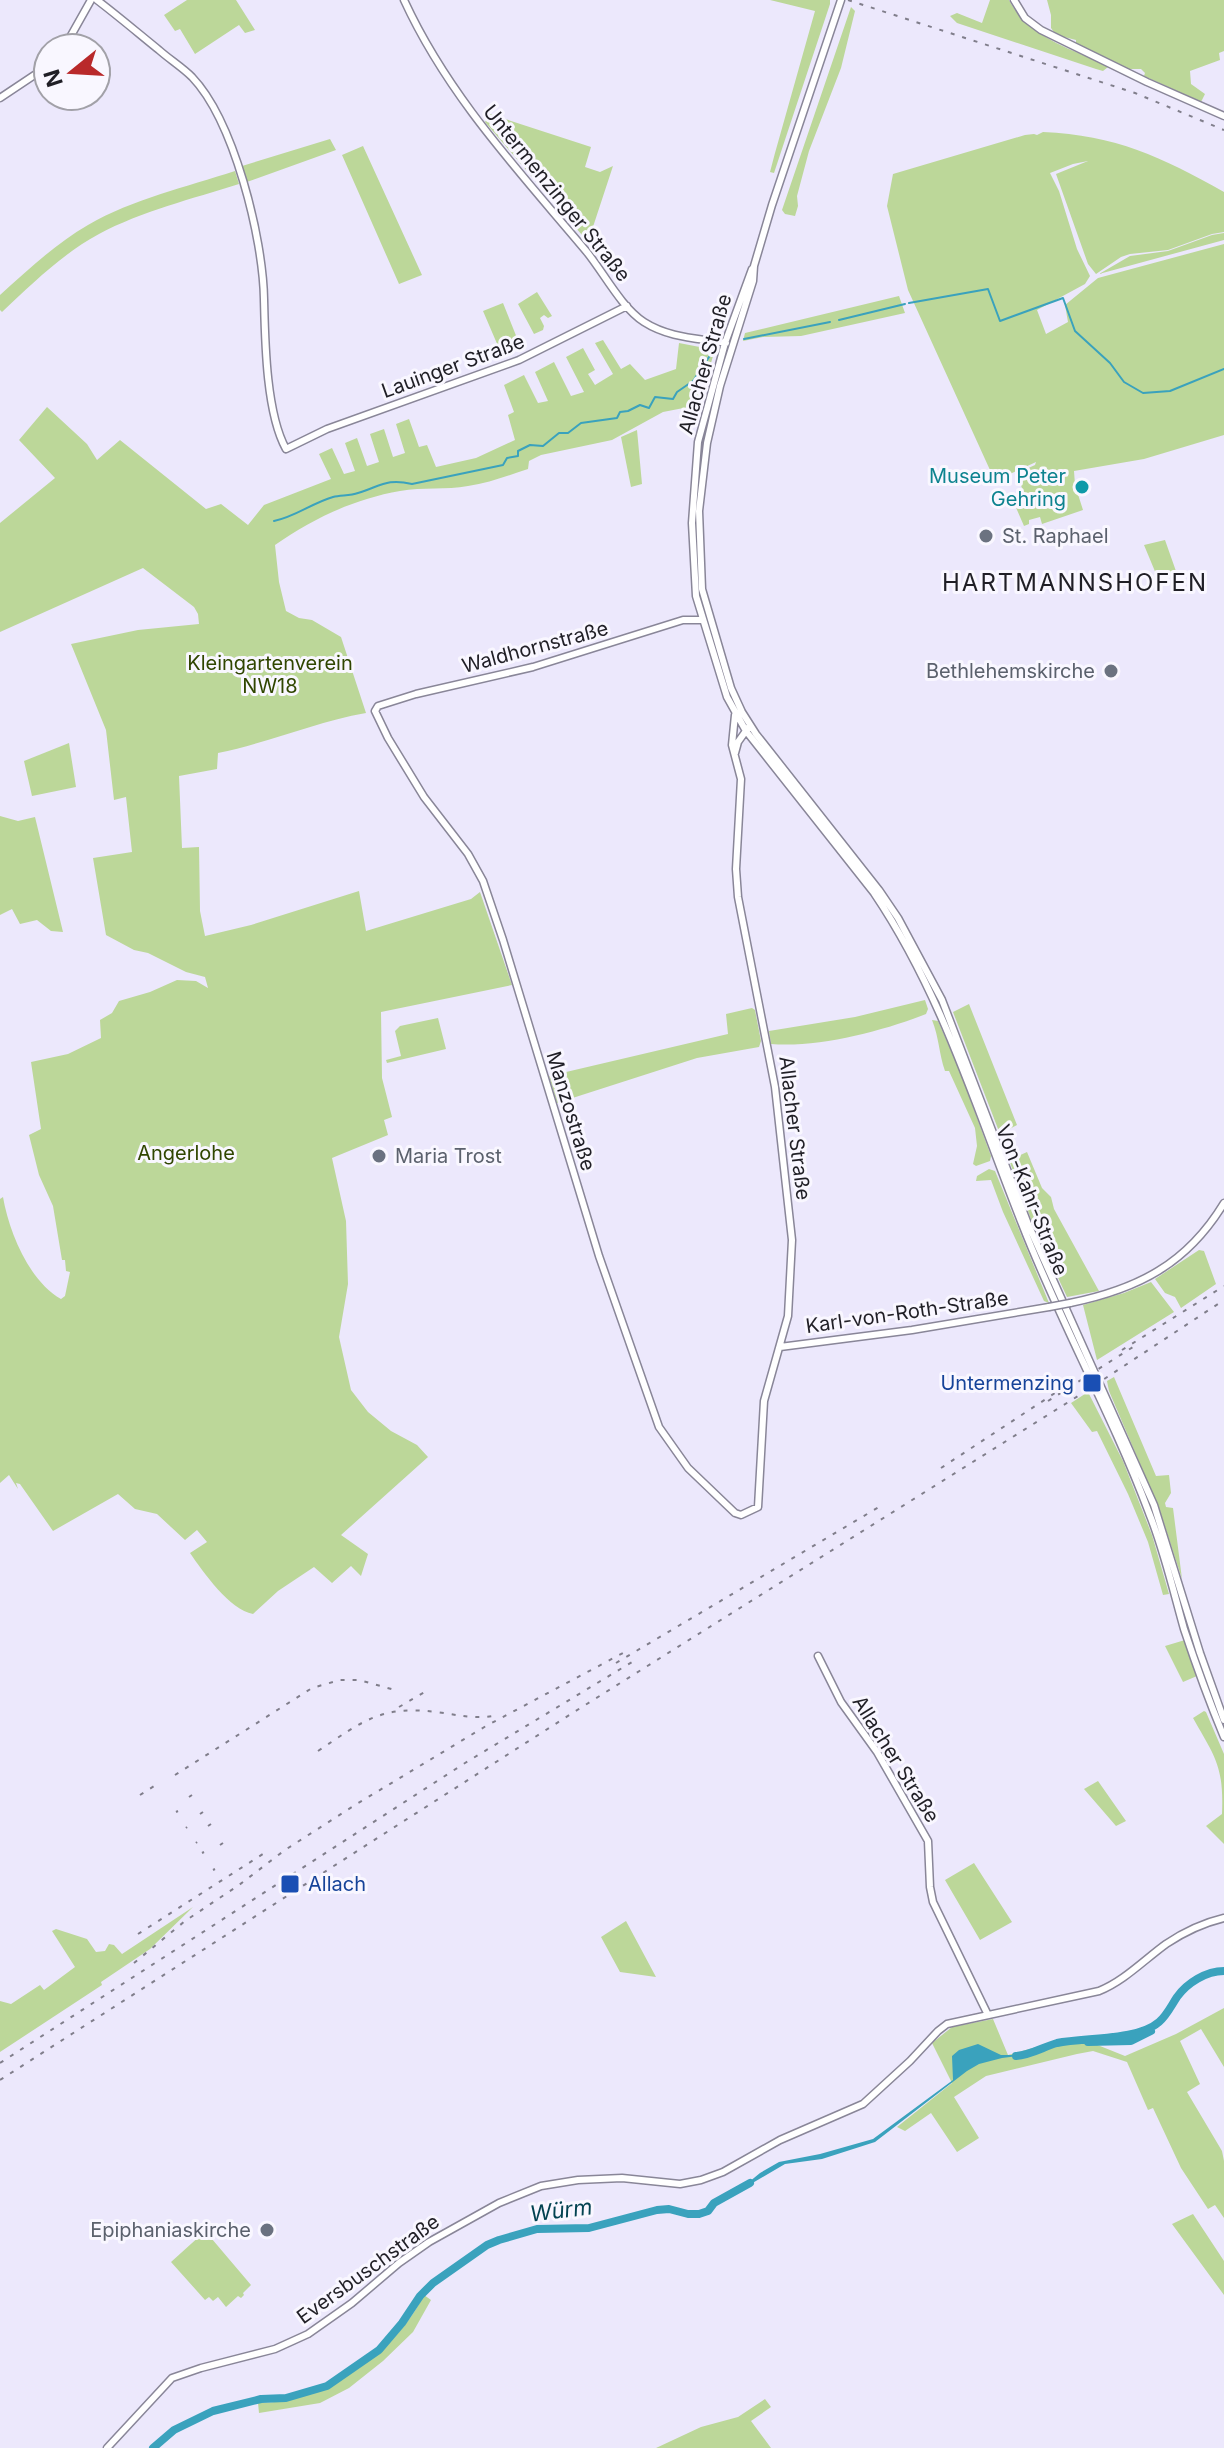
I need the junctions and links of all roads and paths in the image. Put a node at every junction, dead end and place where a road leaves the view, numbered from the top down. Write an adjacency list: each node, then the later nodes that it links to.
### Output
1 (94, 0): 5 (main road); 9 (main road, Lauinger Straße)
2 (404, 0): 9 (main road, Untermenzinger Straße)
3 (1014, 0): 8 (main road)
4 (840, 3): 10 (main road, Allacher Straße)
5 (74, 32)
6 (32, 77): 7 (main road)
7 (0, 98)
8 (1224, 116)
9 (627, 306): 10 (main road, Untermenzinger Straße)
10 (729, 343): 11 (main road, Allacher Straße); 13 (main road, Allacher Straße)
11 (703, 620): 12 (main road, Waldhornstraße); 13 (main road, Allacher Straße)
12 (376, 708): 18 (main road, Manzostraße)
13 (739, 713): 14 (main road, Von-Kahr-Straße); 15 (main road, Allacher Straße)
14 (748, 728): 15 (main road); 20 (main road, Von-Kahr-Straße); 21 (main road, Von-Kahr-Straße)
15 (735, 753): 17 (main road, Allacher Straße)
16 (1224, 1203): 17 (main road, Karl-von-Roth-Straße, bridge)
17 (780, 1347): 18 (main road, Allacher Straße)
18 (758, 1507)
19 (818, 1656): 23 (main road, Allacher Straße)
20 (1224, 1720)
21 (1224, 1737)
22 (1224, 1918): 23 (main road, Eversbuschstraße)
23 (988, 2015): 24 (main road, Eversbuschstraße)
24 (107, 2448)

